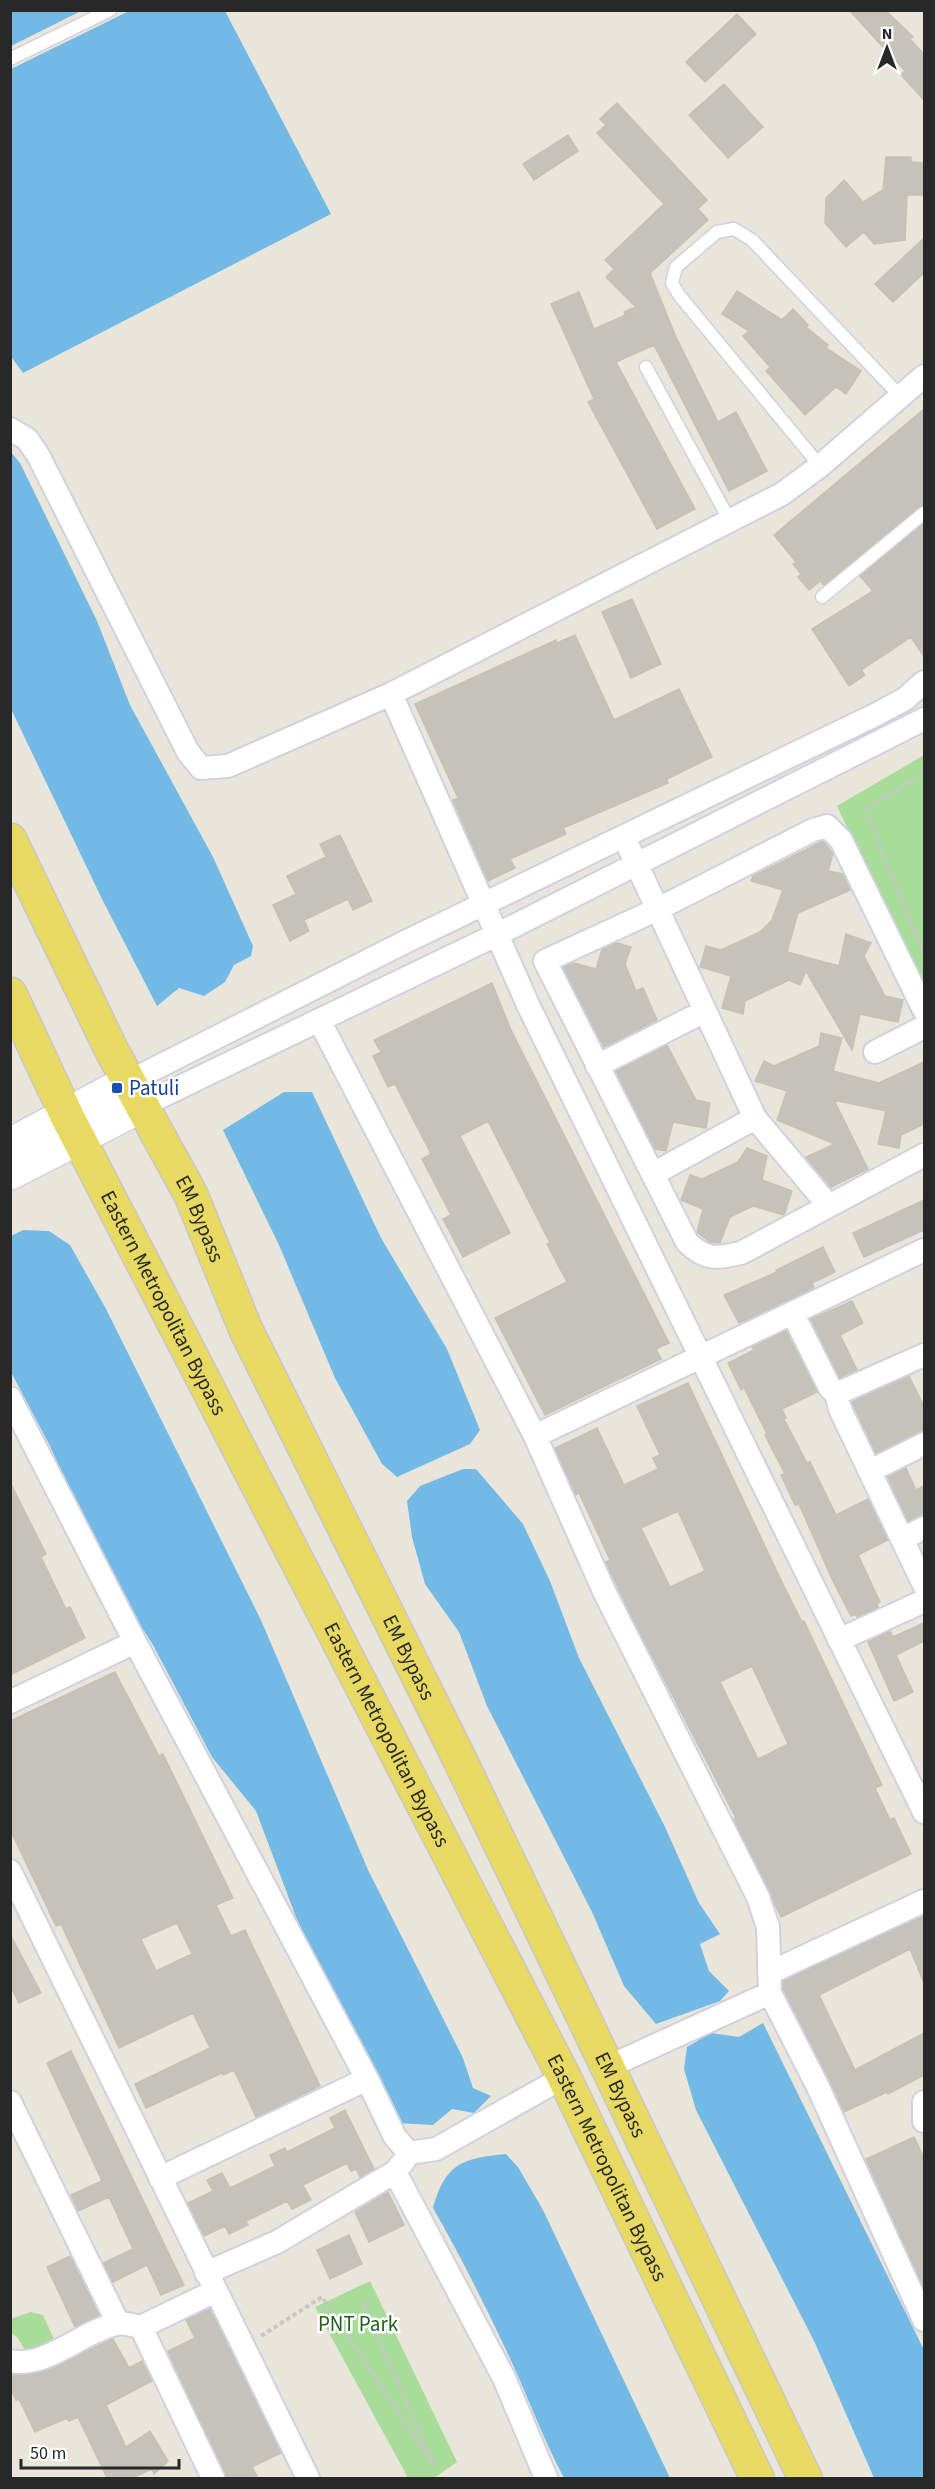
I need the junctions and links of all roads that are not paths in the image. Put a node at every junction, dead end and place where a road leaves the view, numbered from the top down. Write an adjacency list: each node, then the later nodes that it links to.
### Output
1 (110, 10): 2 (lane)
2 (10, 59)
3 (646, 367): 9 (lane)
4 (924, 376): 5 (street)
5 (901, 397): 7 (street); 7 (lane)
6 (10, 429): 12 (street)
7 (820, 466): 9 (street)
8 (924, 513): 10 (lane)
9 (730, 520): 12 (street)
10 (822, 597)
11 (924, 682): 14 (street)
12 (391, 694): 19 (street)
13 (924, 719): 15 (street)
14 (810, 747): 15 (street); 16 (street)
15 (822, 770): 18 (street)
16 (623, 838): 18 (street); 19 (street)
17 (10, 840): 31 (main road, EM Bypass)
18 (637, 863): 20 (street); 21 (street)
19 (485, 904): 21 (street); 22 (street)
20 (658, 909): 25 (street); 26 (street); 30 (street)
21 (498, 934): 24 (street); 42 (street)
22 (329, 980): 24 (street); 31 (street)
23 (10, 994): 33 (main road, Eastern Metropolitan Bypass)
24 (342, 1008): 27 (street)
25 (924, 1010)
26 (705, 1011): 30 (street); 32 (street)
27 (319, 1020): 31 (street); 45 (street)
28 (924, 1027): 29 (street)
29 (875, 1052)
30 (597, 1066): 37 (street)
31 (136, 1093): 33 (main road); 59 (main road, EM Bypass)
32 (755, 1118): 37 (street); 38 (street)
33 (73, 1126): 34 (main road); 36 (main road); 60 (main road, Eastern Metropolitan Bypass)
34 (10, 1145)
35 (924, 1155): 38 (street)
36 (10, 1173)
37 (653, 1174): 38 (street)
38 (830, 1206)
39 (924, 1250): 40 (street)
40 (793, 1314): 42 (street); 43 (street)
41 (924, 1355): 43 (street)
42 (701, 1357): 45 (street); 52 (street)
43 (836, 1394): 47 (street)
44 (10, 1398): 53 (street)
45 (535, 1437): 58 (street)
46 (924, 1444): 47 (street)
47 (870, 1471): 49 (street)
48 (924, 1528): 49 (street)
49 (902, 1539): 50 (street)
50 (924, 1585)
51 (924, 1601): 52 (street)
52 (840, 1640): 55 (street)
53 (135, 1642): 54 (street); 61 (street)
54 (10, 1702)
55 (924, 1812)
56 (10, 1871): 67 (street)
57 (924, 1901): 58 (street)
58 (769, 1983): 59 (street); 69 (street)
59 (608, 2067): 77 (main road, EM Bypass)
60 (564, 2077): 65 (street); 76 (main road, Eastern Metropolitan Bypass)
61 (367, 2079): 65 (street); 67 (street)
62 (10, 2102): 70 (street)
63 (924, 2102): 64 (street)
64 (924, 2121)
65 (409, 2153): 66 (street)
66 (395, 2172): 68 (street); 75 (street)
67 (160, 2178): 68 (street)
68 (210, 2282): 71 (street); 74 (street)
69 (924, 2320)
70 (118, 2323): 71 (street); 72 (street)
71 (141, 2327): 73 (street)
72 (10, 2361)
73 (213, 2478)
74 (309, 2478)
75 (546, 2478)
76 (757, 2478)
77 (805, 2478)

